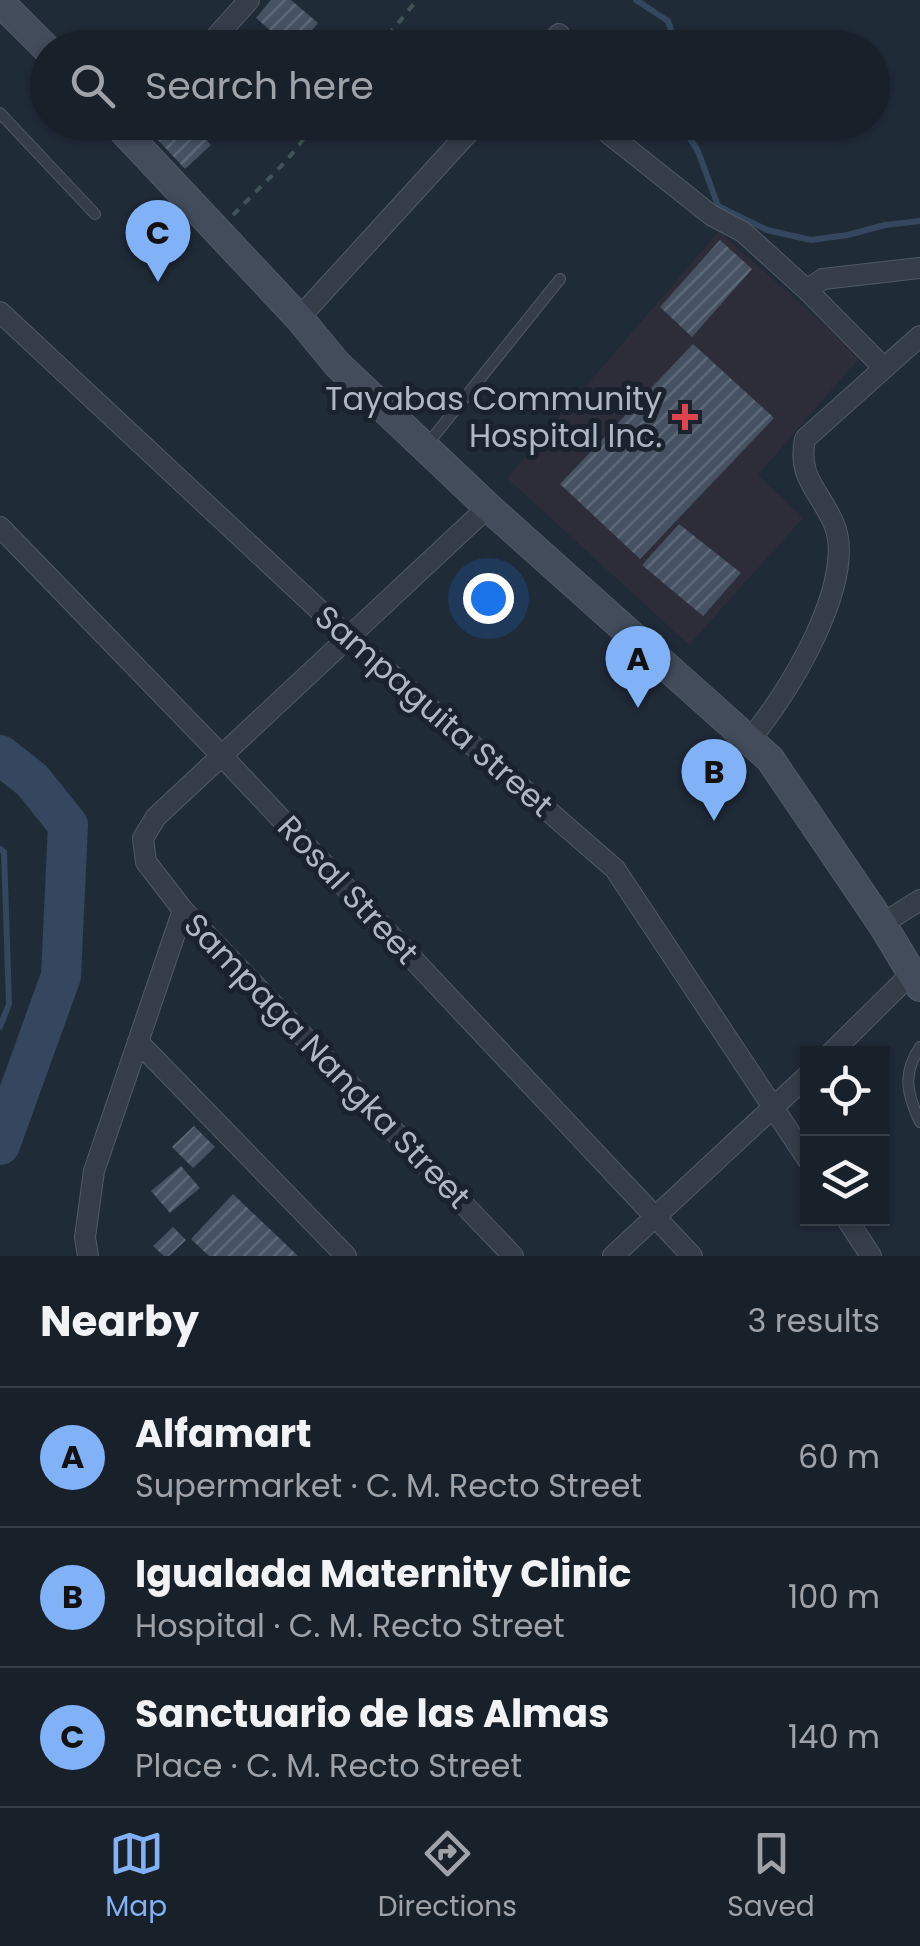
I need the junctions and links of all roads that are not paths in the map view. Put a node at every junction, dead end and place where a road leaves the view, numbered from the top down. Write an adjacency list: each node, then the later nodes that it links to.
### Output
1 (249, 0): 3 (street)
2 (0, 2): 4 (main road)
3 (222, 30)
4 (30, 32)
5 (0, 113): 9 (lane)
6 (138, 140): 14 (main road)
7 (462, 140): 14 (street)
8 (617, 140): 12 (street)
9 (95, 214)
10 (920, 268): 12 (street)
11 (560, 279): 17 (lane)
12 (807, 290): 16 (street)
13 (0, 312): 20 (street, Sampaguita Street)
14 (299, 318): 17 (main road)
15 (920, 336): 16 (street)
16 (883, 367): 21 (street)
17 (426, 447): 18 (main road)
18 (488, 507): 20 (street); 21 (main road)
19 (0, 527): 22 (street, Rosal Street)
20 (347, 636): 22 (street); 31 (street, Sampaguita Street)
21 (749, 740): 25 (main road)
22 (222, 756): 24 (street, Sampaga Nangka Street); 34 (street, Rosal Street)
23 (920, 900): 25 (street)
24 (183, 910): 27 (street); 38 (street, Sampaga Nangka Street)
25 (882, 924): 26 (main road)
26 (916, 980): 28 (street)
27 (138, 1042): 36 (street); 37 (street)
28 (839, 1046)
29 (920, 1047): 32 (lane)
30 (800, 1083): 31 (street)
31 (773, 1108): 33 (street, Sampaguita Street); 34 (street)
32 (920, 1122)
33 (800, 1148)
34 (655, 1217): 39 (street); 40 (street, Rosal Street)
35 (851, 1226): 41 (street)
36 (88, 1256)
37 (346, 1256)
38 (513, 1256)
39 (613, 1256)
40 (692, 1256)
41 (871, 1256)

